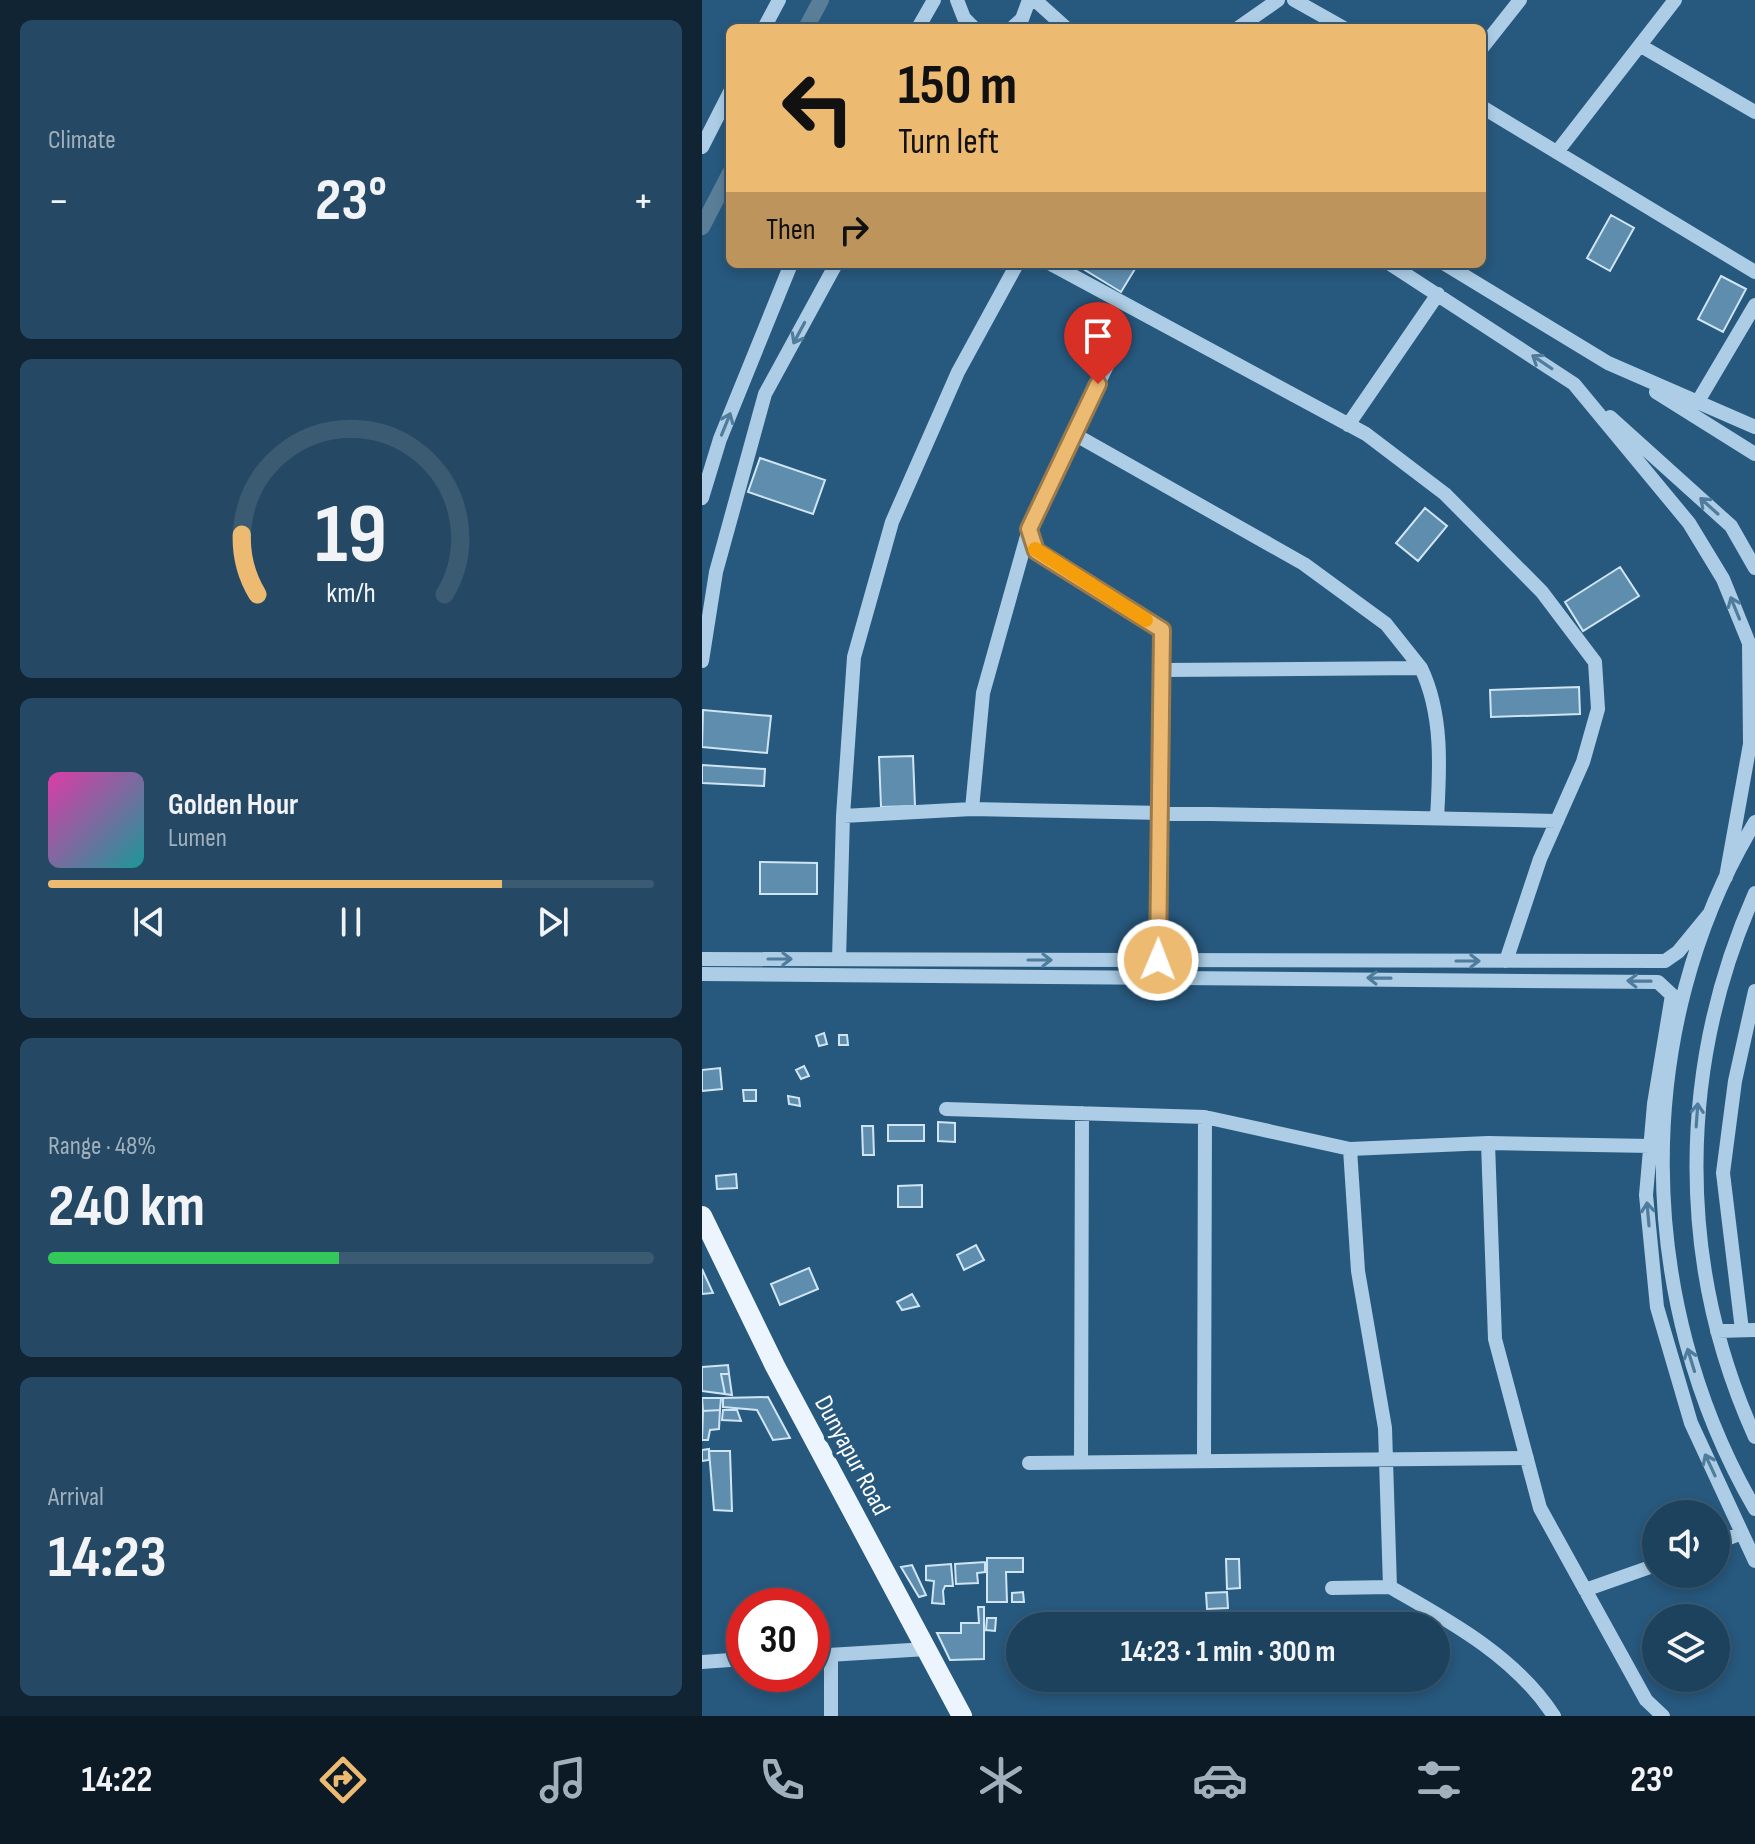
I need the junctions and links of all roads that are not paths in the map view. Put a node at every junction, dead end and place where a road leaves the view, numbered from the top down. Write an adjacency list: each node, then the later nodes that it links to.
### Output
1 (779, 0): 10 (street)
2 (934, 0): 11 (street)
3 (957, 0): 12 (street)
4 (1029, 0): 13 (street)
5 (1035, 0): 14 (street)
6 (1278, 0): 15 (street)
7 (1294, 0): 16 (street)
8 (1520, 0): 17 (street)
9 (1675, 0): 18 (street)
10 (766, 24)
11 (920, 24)
12 (970, 24)
13 (1016, 24)
14 (1062, 24)
15 (1244, 24)
16 (1337, 24)
17 (1486, 43)
18 (1641, 46): 21 (street); 23 (street)
19 (726, 100): 22 (street)
20 (1486, 109): 23 (street)
21 (1755, 112)
22 (702, 147)
23 (1557, 152): 30 (street)
24 (789, 268): 41 (street, one-way to 24)
25 (834, 268): 44 (street, one-way to 44)
26 (1015, 268): 49 (street)
27 (1058, 268): 37 (street)
28 (1396, 268): 31 (street)
29 (1452, 268): 34 (street)
30 (1755, 272)
31 (1438, 294): 35 (street, one-way to 31); 37 (street)
32 (1755, 305): 36 (street)
33 (1122, 334): 39 (street)
34 (1608, 363): 36 (street); 40 (street)
35 (1574, 384): 43 (street, one-way to 35); 53 (street, one-way to 35)
36 (1697, 403): 38 (street)
37 (1348, 425): 51 (street)
38 (1755, 427)
39 (1074, 434): 42 (street); 45 (street)
40 (1755, 454)
41 (702, 498)
42 (1029, 529): 46 (street); 47 (street)
43 (1755, 568)
44 (702, 661)
45 (1421, 668): 46 (street); 50 (street)
46 (1161, 670): 48 (street)
47 (972, 809): 48 (street); 49 (street)
48 (1160, 813): 50 (street); 58 (street)
49 (843, 816): 57 (street)
50 (1437, 818): 51 (street)
51 (1557, 821): 59 (street)
52 (1755, 822): 53 (street)
53 (1726, 877): 55 (street)
54 (1755, 893): 70 (street, one-way to 54)
55 (1710, 913): 59 (street); 77 (street, one-way to 55)
56 (702, 959): 57 (street, one-way to 57)
57 (839, 959): 58 (street, one-way to 58)
58 (1158, 960): 59 (street, one-way to 59)
59 (1506, 961)
60 (702, 974): 66 (street, one-way to 60)
61 (1755, 991): 69 (street)
62 (946, 1109): 63 (street)
63 (1082, 1113): 64 (street); 74 (street)
64 (1205, 1117): 67 (street); 75 (street)
65 (1488, 1143): 66 (street); 67 (street); 72 (street)
66 (1651, 1146): 78 (street, one-way to 66)
67 (1350, 1149): 73 (street)
68 (702, 1216): 85 (main road, Dunyapur Road)
69 (1748, 1330): 70 (street)
70 (1717, 1331): 71 (street)
71 (1755, 1437)
72 (1527, 1458): 73 (street); 84 (street)
73 (1387, 1459): 75 (street); 82 (street)
74 (1081, 1460): 75 (street); 76 (street)
75 (1204, 1460)
76 (1029, 1463)
77 (1755, 1509)
78 (1742, 1533): 79 (street); 80 (street)
79 (1730, 1538)
80 (1755, 1561)
81 (1642, 1570): 84 (street)
82 (1390, 1587): 83 (street); 91 (street)
83 (1332, 1588)
84 (1585, 1590): 92 (street)
85 (927, 1649): 86 (street); 90 (main road, Dunyapur Road)
86 (831, 1655): 89 (street)
87 (726, 1660): 88 (street)
88 (702, 1662)
89 (831, 1716)
90 (962, 1716)
91 (1554, 1716)
92 (1663, 1716)

